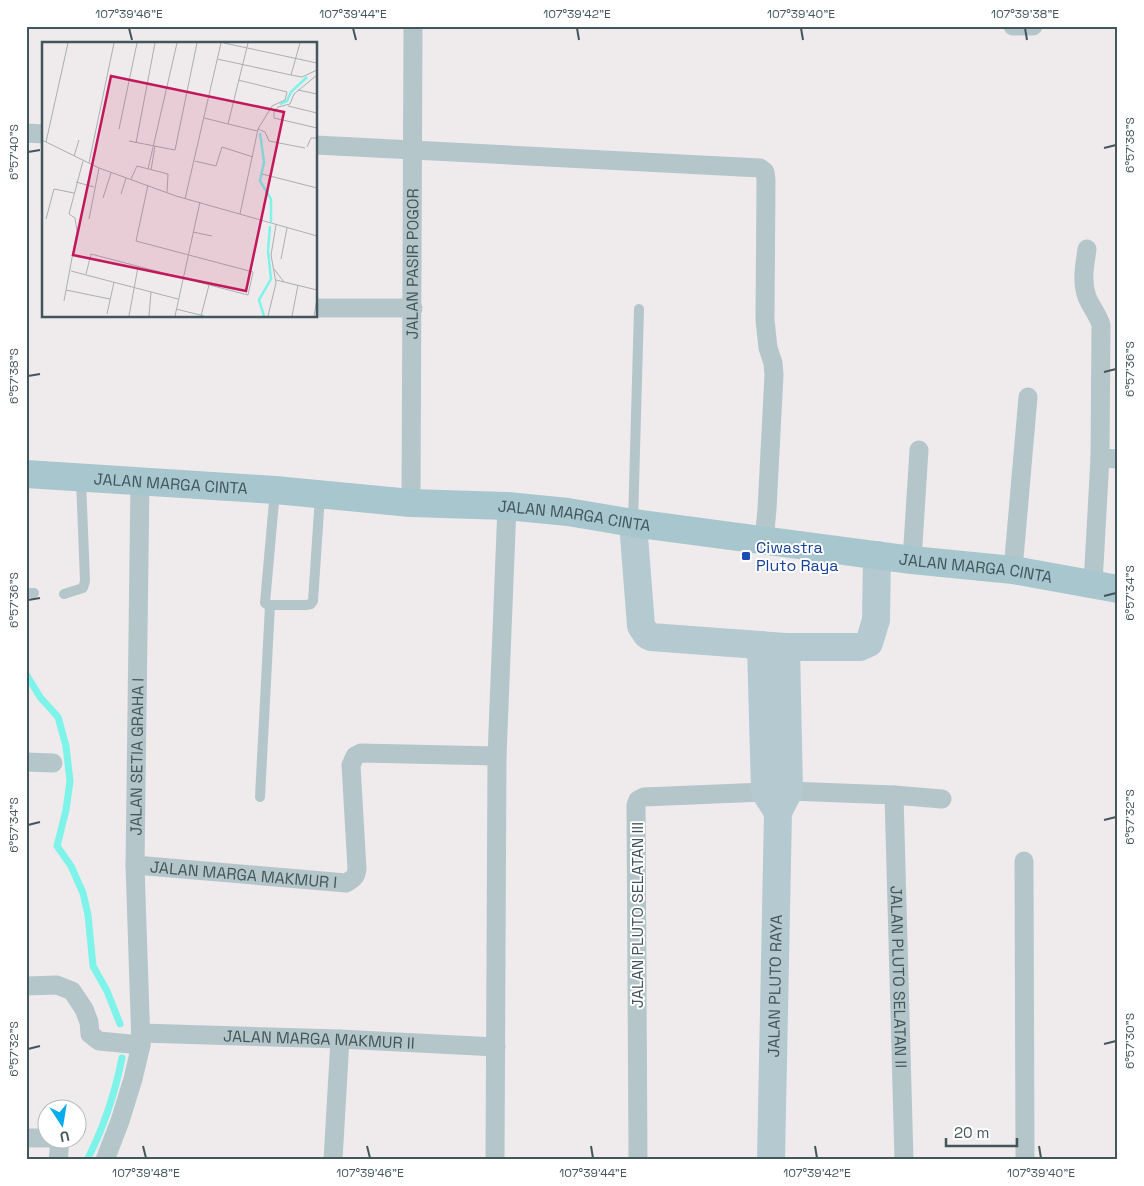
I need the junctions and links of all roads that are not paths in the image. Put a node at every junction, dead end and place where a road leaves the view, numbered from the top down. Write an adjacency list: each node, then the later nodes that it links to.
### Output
1 (413, 26): 7 (street, JALAN PASIR POGOR)
2 (1013, 26): 3 (street)
3 (1033, 26)
4 (26, 133): 5 (street)
5 (42, 134)
6 (318, 145): 7 (street)
7 (414, 149): 10 (street, JALAN PASIR POGOR); 23 (street)
8 (1088, 248): 14 (street)
9 (318, 308): 10 (street)
10 (413, 308): 20 (street, JALAN PASIR POGOR)
11 (640, 310): 22 (lane)
12 (1028, 397): 26 (street)
13 (919, 450): 25 (street)
14 (1109, 458): 27 (street)
15 (26, 474): 16 (main road, JALAN MARGA CINTA)
16 (81, 478): 17 (main road, JALAN MARGA CINTA); 28 (lane)
17 (140, 480): 18 (main road, JALAN MARGA CINTA); 39 (street, JALAN SETIA GRAHA I)
18 (275, 490): 19 (main road, JALAN MARGA CINTA); 29 (lane)
19 (320, 495): 20 (main road, JALAN MARGA CINTA); 29 (lane)
20 (412, 503): 21 (main road, JALAN MARGA CINTA)
21 (507, 506): 22 (main road, JALAN MARGA CINTA); 31 (street)
22 (633, 523): 23 (main road, JALAN MARGA CINTA); 30 (street)
23 (764, 541): 24 (main road, JALAN MARGA CINTA)
24 (877, 555): 25 (main road, JALAN MARGA CINTA); 30 (street)
25 (912, 560): 26 (main road, JALAN MARGA CINTA)
26 (1013, 570): 27 (main road, JALAN MARGA CINTA)
27 (1106, 586)
28 (64, 594)
29 (270, 605): 35 (lane)
30 (773, 646): 36 (street, JALAN PLUTO RAYA)
31 (497, 756): 39 (street, JALAN MARGA MAKMUR I); 43 (street)
32 (26, 762): 33 (street)
33 (53, 763)
34 (894, 794): 36 (street); 37 (street); 49 (street, JALAN PLUTO SELATAN II)
35 (260, 797)
36 (777, 799): 47 (street, JALAN PLUTO SELATAN III); 48 (street, JALAN PLUTO RAYA)
37 (942, 799)
38 (1024, 861): 50 (street)
39 (134, 865): 41 (street, JALAN SETIA GRAHA I)
40 (26, 986): 41 (street, JALAN MARGA MAKMUR II)
41 (141, 1039): 42 (street, JALAN MARGA MAKMUR II); 44 (street, JALAN SETIA GRAHA I)
42 (340, 1039): 43 (street, JALAN MARGA MAKMUR II); 45 (street)
43 (496, 1046): 46 (street)
44 (104, 1160)
45 (333, 1160)
46 (495, 1160)
47 (638, 1160)
48 (771, 1160)
49 (904, 1160)
50 (1025, 1160)

